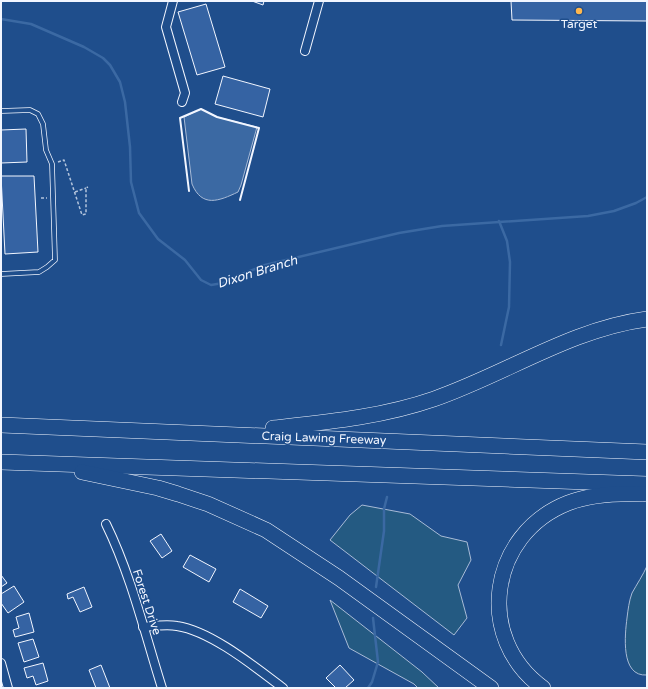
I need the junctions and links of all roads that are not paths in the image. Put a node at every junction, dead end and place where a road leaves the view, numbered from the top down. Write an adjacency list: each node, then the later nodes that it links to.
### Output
1 (173, 1): 4 (street)
2 (319, 1): 3 (street)
3 (305, 51)
4 (182, 102)
5 (1, 111): 6 (lane)
6 (1, 274)
7 (647, 319): 9 (highway)
8 (1, 424): 9 (highway, Craig Lawing Freeway)
9 (218, 433): 10 (highway, Craig Lawing Freeway)
10 (647, 452)
11 (1, 462): 12 (highway)
12 (34, 463): 13 (highway); 21 (highway)
13 (647, 484)
14 (647, 494): 22 (highway)
15 (106, 524): 16 (street, Forest Drive)
16 (143, 627): 19 (street, Forest Drive); 20 (street)
17 (1, 663): 18 (street)
18 (8, 688)
19 (162, 688)
20 (283, 688)
21 (491, 688)
22 (543, 688)

